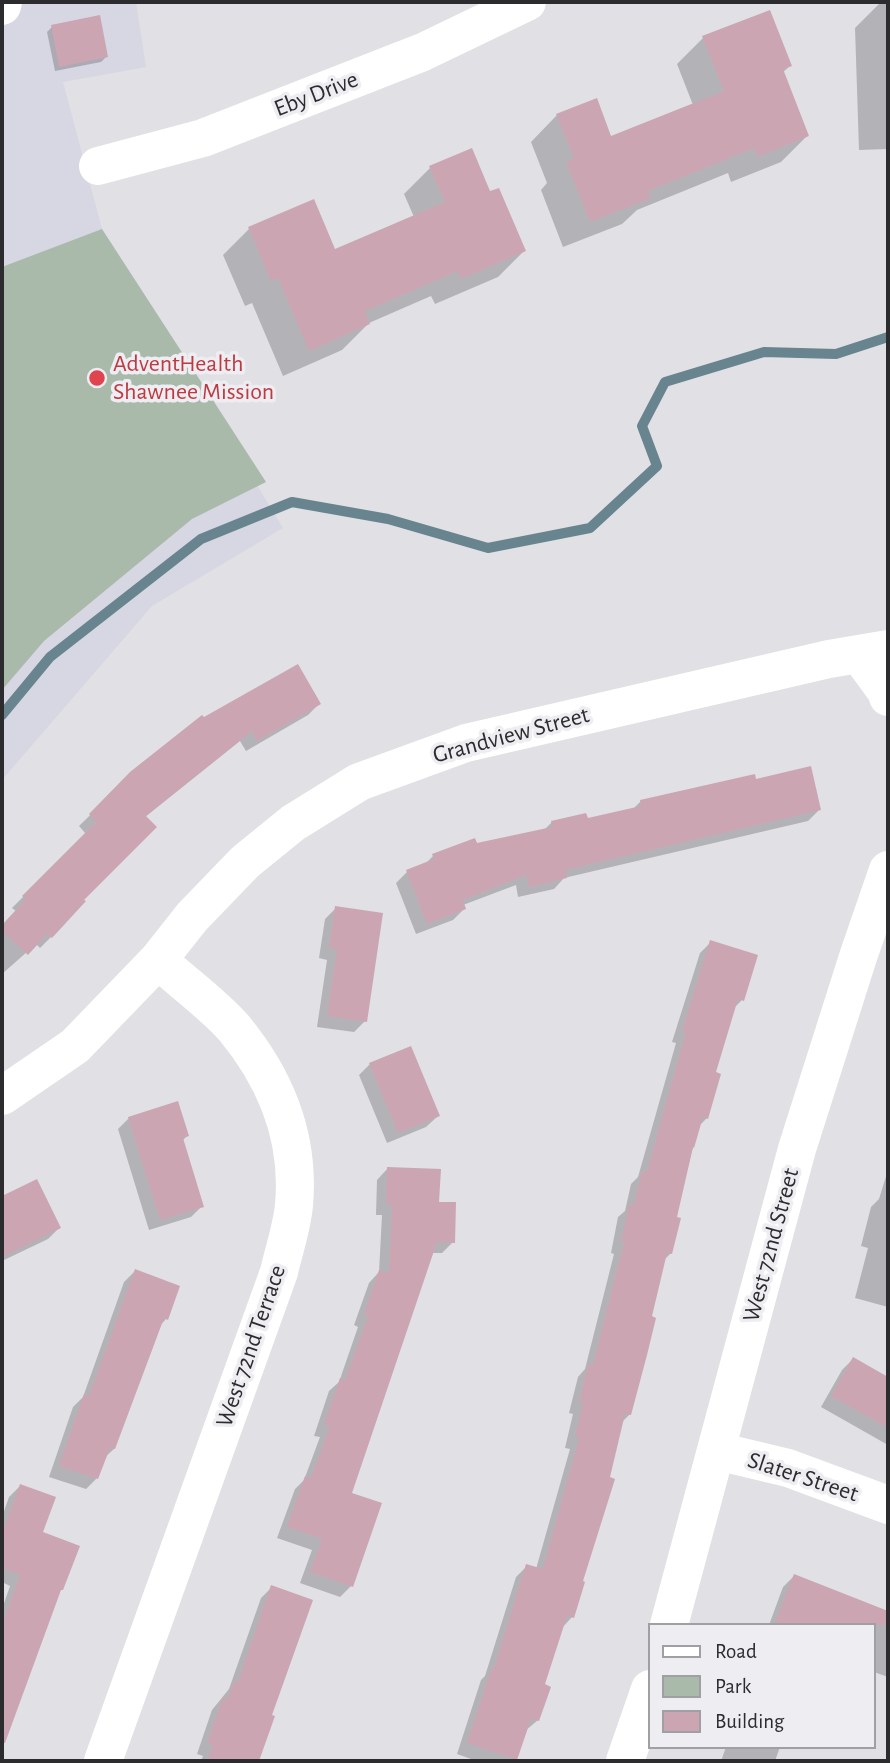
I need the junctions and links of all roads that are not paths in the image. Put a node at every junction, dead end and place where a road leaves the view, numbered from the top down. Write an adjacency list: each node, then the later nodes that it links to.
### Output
1 (520, 3): 2 (street, Eby Drive)
2 (98, 166)
3 (874, 651): 4 (street); 6 (street, Grandview Street)
4 (888, 697)
5 (888, 870): 8 (street, West 72nd Street)
6 (158, 960): 7 (street, Grandview Street); 12 (street, West 72nd Terrace)
7 (2, 1096)
8 (718, 1451): 9 (street, Slater Street); 10 (street, West 72nd Street)
9 (888, 1505)
10 (671, 1623)
11 (648, 1695): 13 (street)
12 (103, 1761)
13 (625, 1761)

